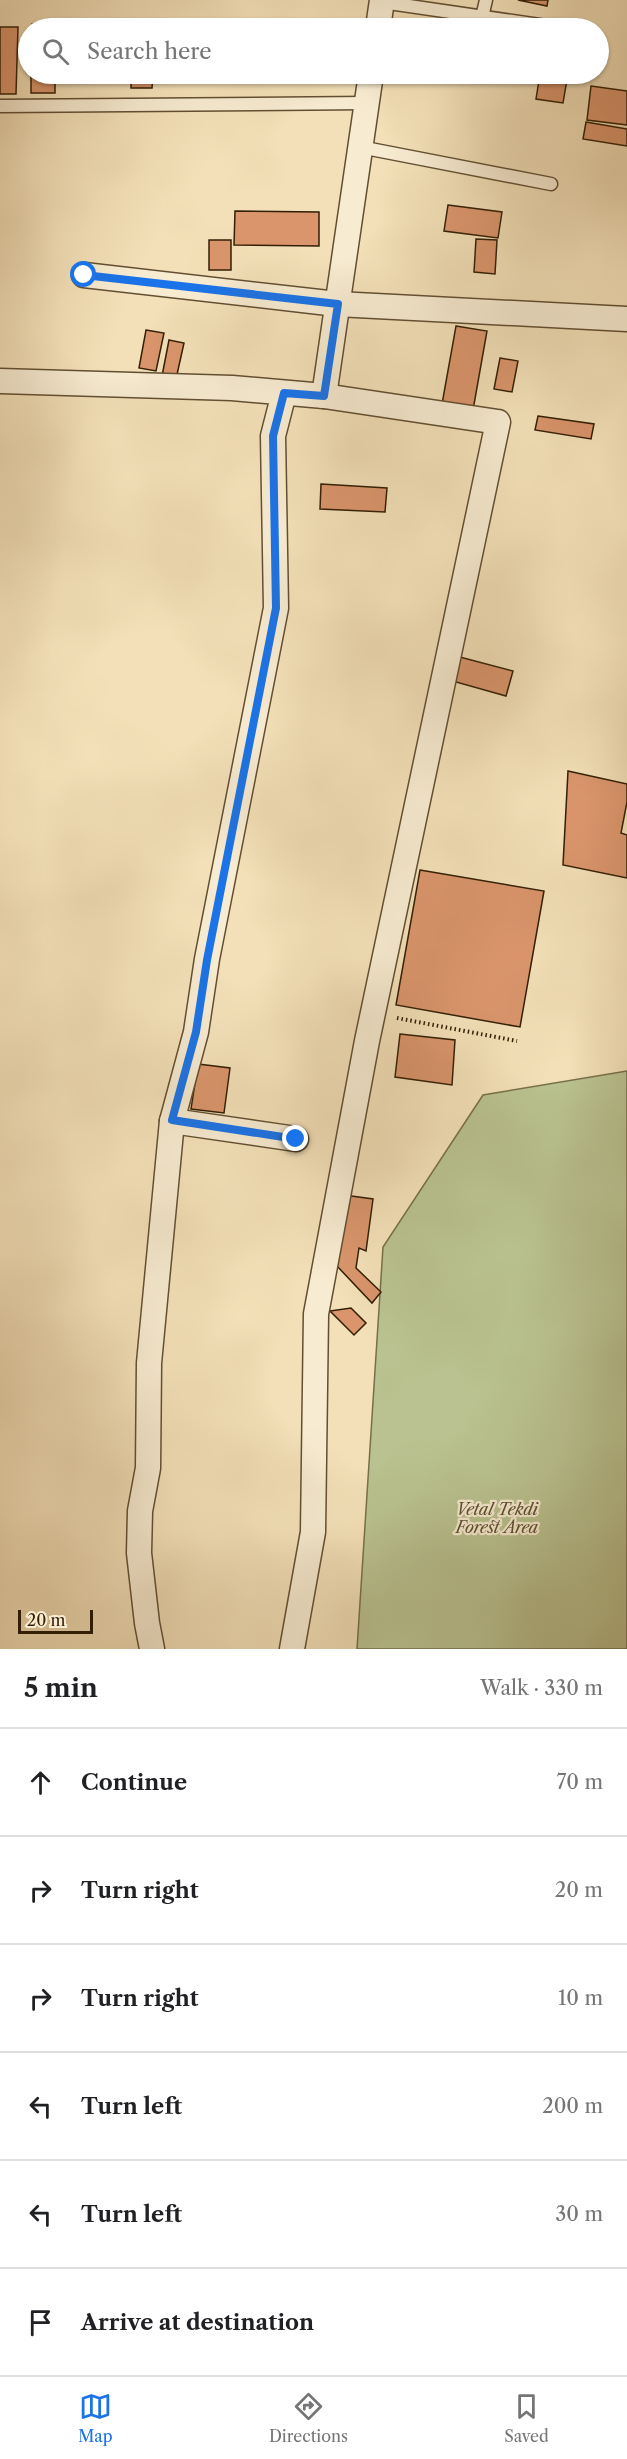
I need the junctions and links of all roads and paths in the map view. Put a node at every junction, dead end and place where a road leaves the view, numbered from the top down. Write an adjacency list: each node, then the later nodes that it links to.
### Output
1 (486, 0): 3 (lane)
2 (382, 1): 3 (lane); 4 (street)
3 (482, 17): 5 (lane)
4 (379, 18)
5 (489, 18)
6 (370, 84): 7 (street)
7 (367, 103): 8 (lane); 9 (street)
8 (0, 106)
9 (360, 147): 10 (lane); 12 (street)
10 (551, 184)
11 (84, 275): 12 (street)
12 (338, 304): 13 (street); 16 (street)
13 (627, 319)
14 (0, 381): 15 (street)
15 (284, 393): 16 (street); 19 (street)
16 (324, 396): 17 (street)
17 (372, 1014): 18 (path); 22 (street)
18 (517, 1041)
19 (172, 1120): 20 (street); 21 (street)
20 (296, 1139)
21 (152, 1649)
22 (292, 1649)

